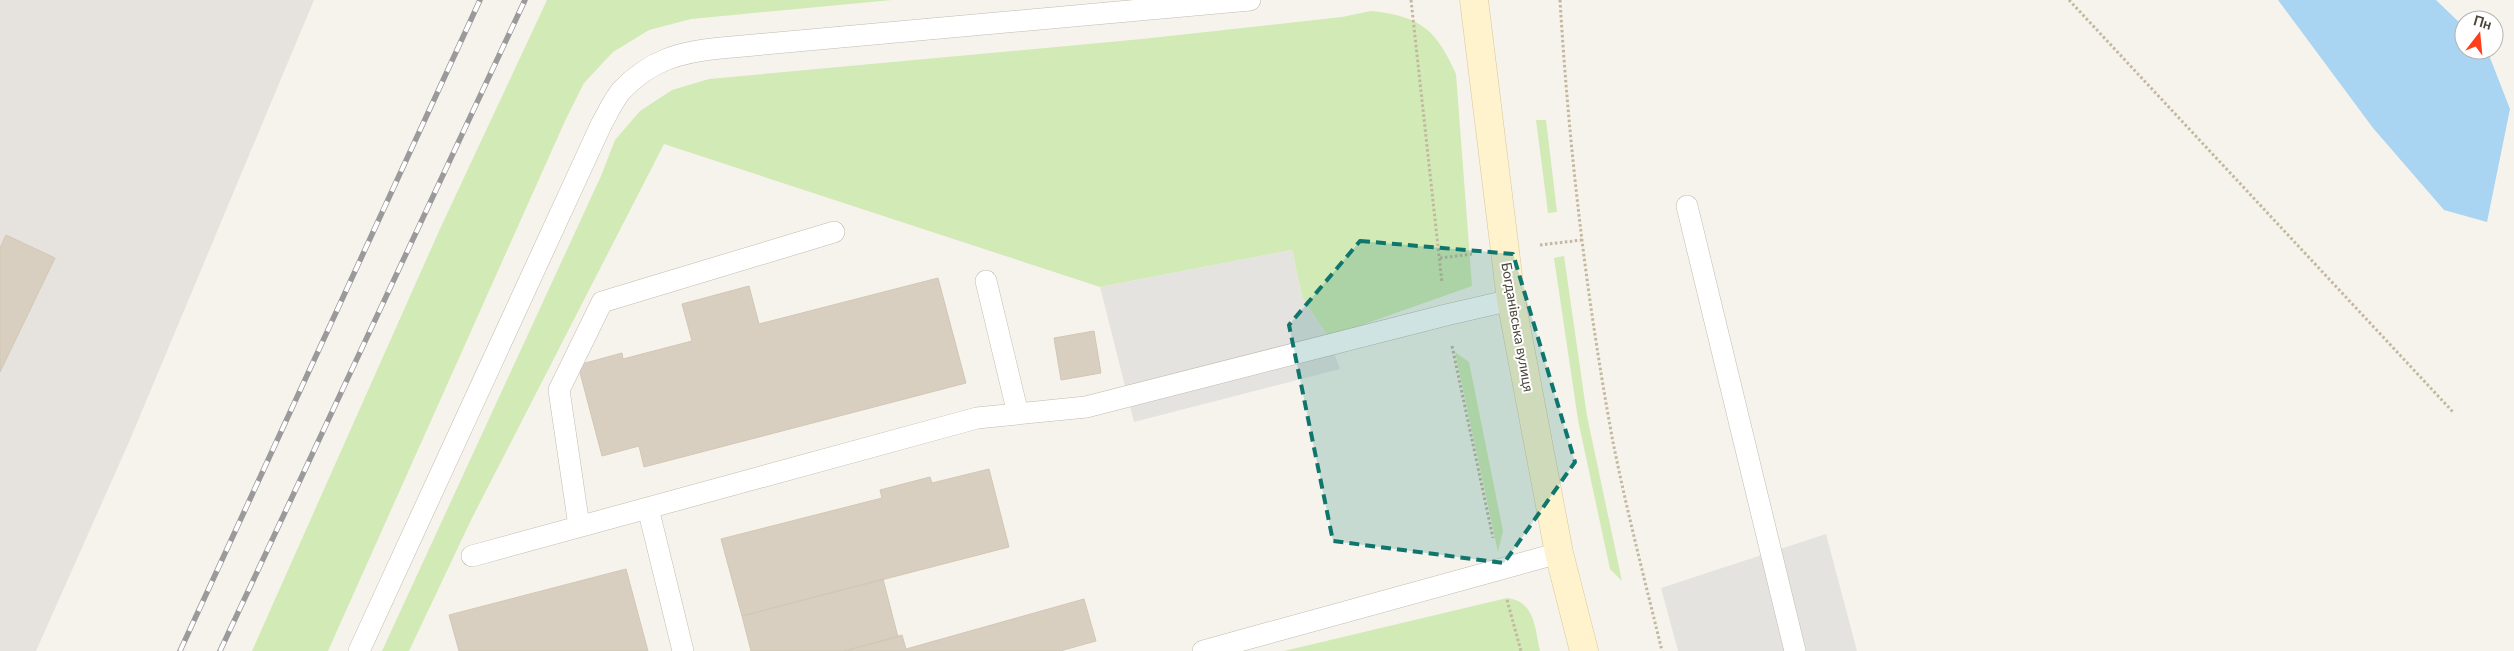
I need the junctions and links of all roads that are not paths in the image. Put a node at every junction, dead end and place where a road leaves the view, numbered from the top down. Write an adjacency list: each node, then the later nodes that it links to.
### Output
1 (1250, 0): 12 (lane)
2 (1474, 0): 6 (main road, Богданівська вулиця)
3 (1686, 206): 16 (lane)
4 (834, 232): 9 (lane)
5 (986, 281): 7 (lane)
6 (1511, 300): 7 (lane); 10 (main road, Богданівська вулиця)
7 (1018, 414): 8 (lane)
8 (648, 508): 9 (lane); 13 (lane)
9 (579, 526): 11 (lane)
10 (1559, 553): 14 (lane); 15 (main road, Богданівська вулиця)
11 (472, 556)
12 (359, 651)
13 (683, 651)
14 (1203, 651)
15 (1584, 651)
16 (1795, 651)

